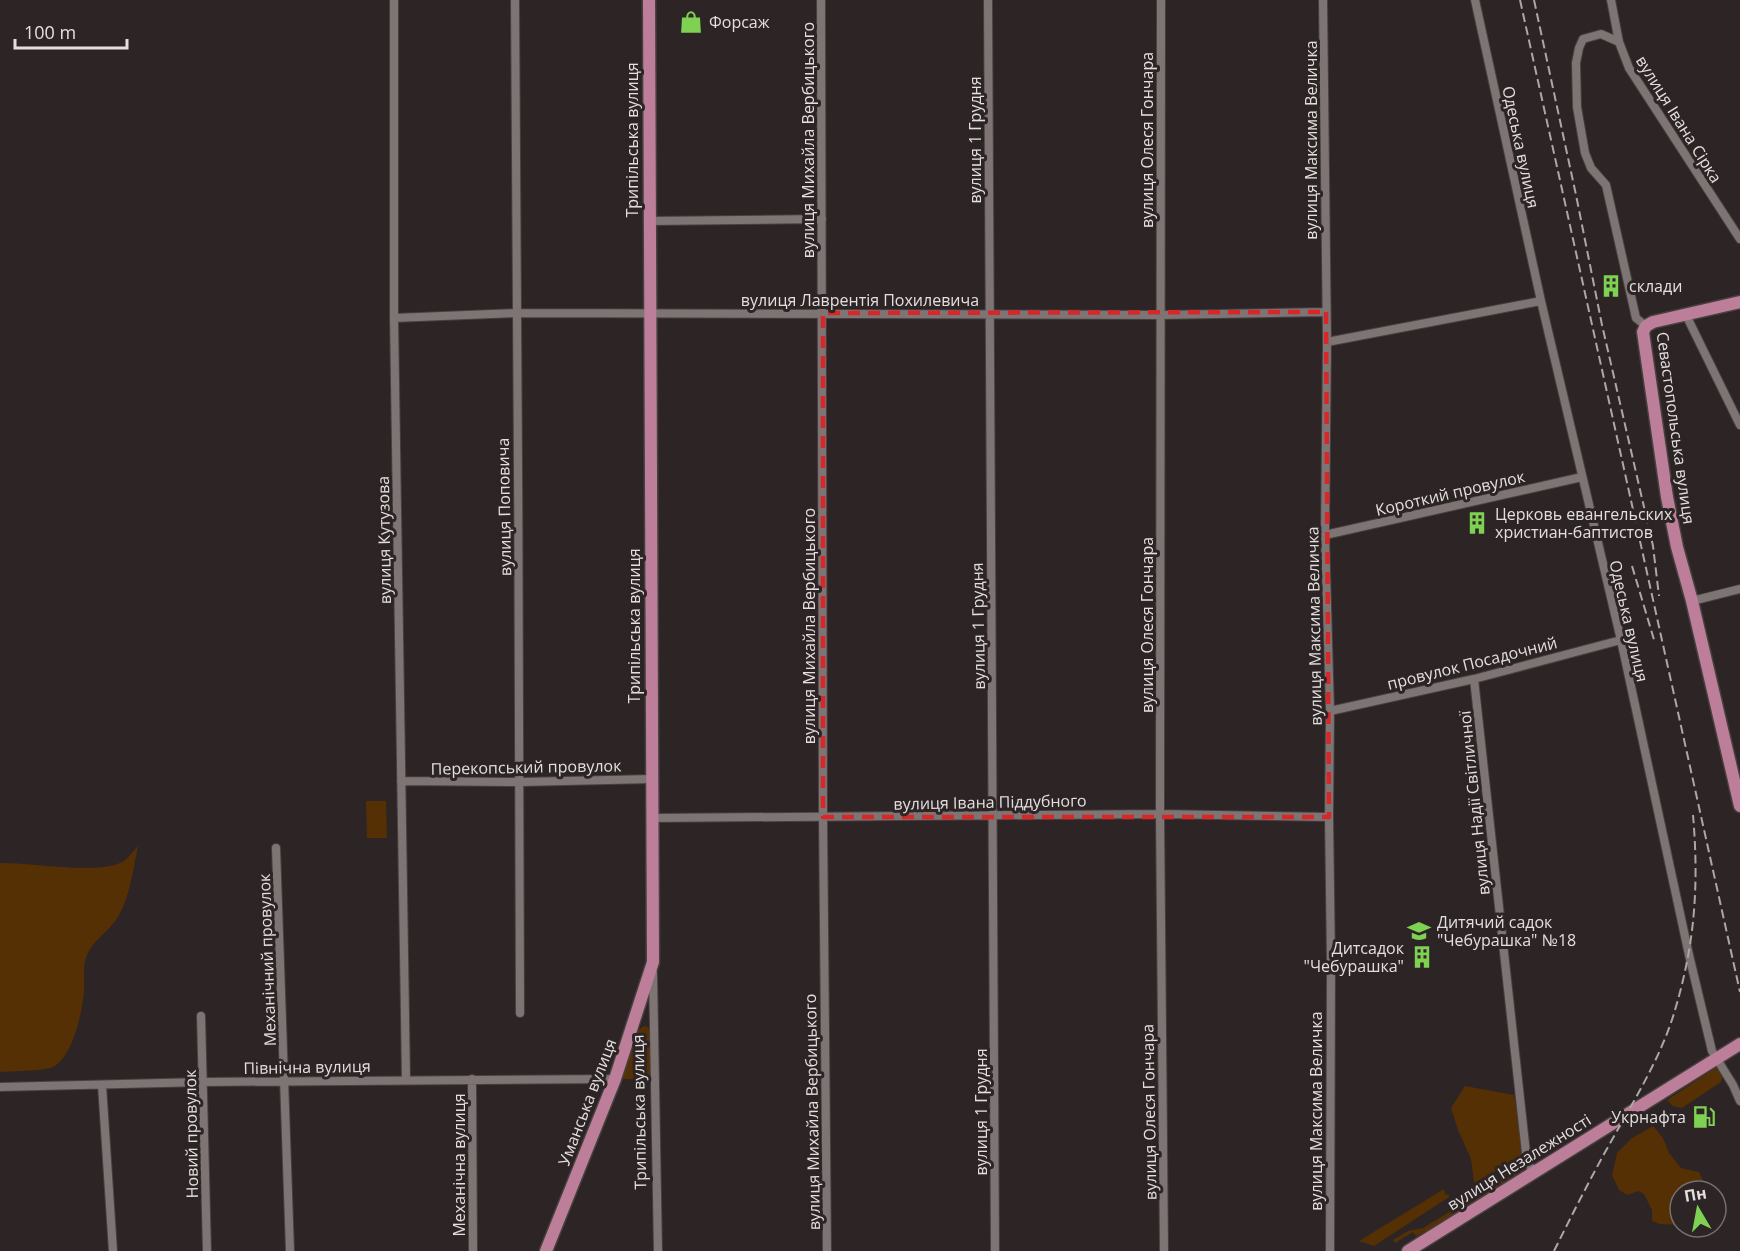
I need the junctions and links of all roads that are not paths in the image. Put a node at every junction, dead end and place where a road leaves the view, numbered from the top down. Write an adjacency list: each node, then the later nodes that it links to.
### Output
1 (394, 0): 23 (street, вулиця Кутузова)
2 (515, 0): 18 (street, вулиця Поповича)
3 (649, 0): 12 (main road, Трипільська вулиця)
4 (821, 0): 11 (street, вулиця Михайла Вербицького)
5 (988, 0): 20 (street, вулиця 1 Грудня)
6 (1161, 0): 21 (street, вулиця Олеся Гончара)
7 (1323, 0): 17 (street, вулиця Максима Величка)
8 (1475, 0): 14 (street, Одеська вулиця)
9 (1611, 0): 10 (street)
10 (1619, 42): 13 (street, вулиця Івана Сірка); 24 (street, Севастопольська вулиця)
11 (822, 219): 12 (street); 19 (street, вулиця Михайла Вербицького)
12 (649, 221): 16 (main road, Трипільська вулиця)
13 (1740, 239)
14 (1541, 300): 25 (street); 27 (street, Одеська вулиця)
15 (1740, 302): 22 (main road)
16 (649, 312): 18 (street, вулиця Лаврентія Похилевича); 19 (street, вулиця Лаврентія Похилевича); 34 (main road, Трипільська вулиця)
17 (1326, 312): 21 (street, вулиця Лаврентія Похилевича); 25 (street, вулиця Максима Величка)
18 (516, 313): 23 (street, вулиця Лаврентія Похилевича); 36 (street, вулиця Поповича)
19 (823, 313): 20 (street, вулиця Лаврентія Похилевича); 40 (street, вулиця Михайла Вербицького)
20 (989, 314): 21 (street, вулиця Лаврентія Похилевича); 39 (street, вулиця 1 Грудня)
21 (1161, 315): 38 (street, вулиця Олеся Гончара)
22 (1686, 315): 24 (main road); 26 (street)
23 (394, 318): 35 (street, вулиця Кутузова)
24 (1646, 326): 30 (main road, Севастопольська вулиця)
25 (1327, 342): 28 (street, вулиця Максима Величка)
26 (1740, 425)
27 (1582, 477): 28 (street, Короткий провулок); 31 (street, Одеська вулиця)
28 (1325, 535): 33 (street, вулиця Максима Величка)
29 (1740, 589): 30 (street)
30 (1692, 601): 37 (main road, Севастопольська вулиця)
31 (1621, 640): 32 (street, провулок Посадочний); 48 (street, Одеська вулиця)
32 (1474, 679): 33 (street, провулок Посадочний); 57 (street, вулиця Надії Світличної)
33 (1330, 711): 42 (street, вулиця Максима Величка)
34 (652, 779): 36 (street, Перекопський провулок); 41 (main road, Трипільська вулиця)
35 (401, 781): 36 (street, Перекопський провулок); 51 (street, вулиця Кутузова)
36 (521, 782): 45 (street, вулиця Поповича)
37 (1740, 806)
38 (1160, 814): 39 (street, вулиця Івана Піддубного); 42 (street, вулиця Івана Піддубного); 66 (street, вулиця Олеся Гончара)
39 (994, 815): 40 (street, вулиця Івана Піддубного); 65 (street, вулиця 1 Грудня)
40 (823, 817): 41 (street, вулиця Івана Піддубного); 64 (street, вулиця Михайла Вербицького)
41 (652, 818): 44 (main road, Трипільська вулиця)
42 (1329, 818): 67 (street, вулиця Максима Величка)
43 (276, 848): 52 (street, Механічний провулок)
44 (653, 962): 50 (main road, Уманська вулиця); 63 (street, Трипільська вулиця)
45 (520, 1013)
46 (201, 1016): 53 (street, Новий провулок)
47 (1740, 1044): 48 (main road, вулиця Незалежності)
48 (1717, 1059): 56 (street, Одеська вулиця); 57 (main road, вулиця Незалежності)
49 (472, 1079): 50 (street, Північна вулиця); 51 (street, Північна вулиця); 61 (street, Механічна вулиця)
50 (615, 1079): 62 (main road, Уманська вулиця)
51 (406, 1080): 52 (street, Північна вулиця)
52 (285, 1081): 53 (street, Північна вулиця); 60 (street, Механічний провулок)
53 (203, 1082): 54 (street, Північна вулиця); 59 (street, Новий провулок)
54 (102, 1085): 55 (street, Північна вулиця); 58 (street)
55 (0, 1087)
56 (1740, 1101)
57 (1534, 1172): 68 (main road, вулиця Незалежності)
58 (113, 1251)
59 (207, 1251)
60 (290, 1251)
61 (473, 1251)
62 (546, 1251)
63 (658, 1251)
64 (827, 1251)
65 (995, 1251)
66 (1164, 1251)
67 (1330, 1251)
68 (1408, 1251)

